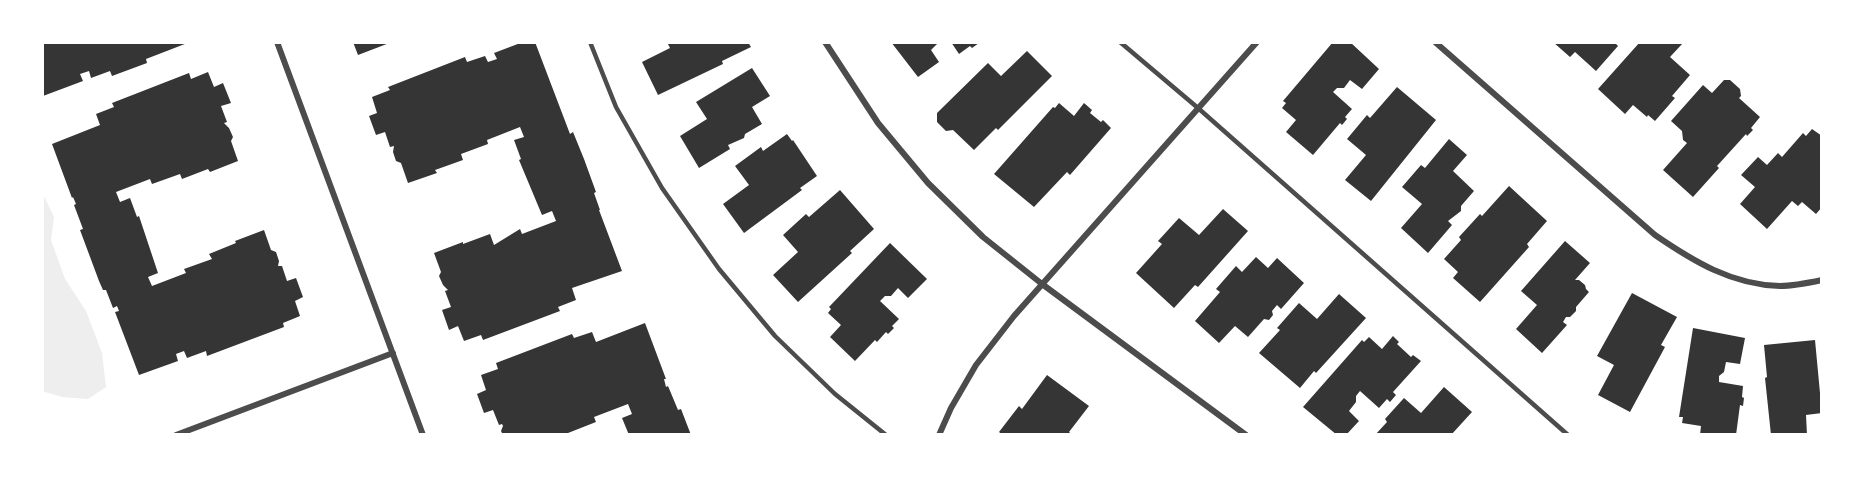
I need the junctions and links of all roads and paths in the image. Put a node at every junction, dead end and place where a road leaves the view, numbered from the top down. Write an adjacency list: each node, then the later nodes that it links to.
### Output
1 (277, 42): 10 (street)
2 (590, 42): 13 (lane)
3 (825, 42): 9 (street)
4 (1120, 42): 7 (lane)
5 (1257, 42): 7 (street)
6 (1435, 42): 8 (street)
7 (1198, 108): 9 (street); 16 (lane)
8 (1822, 280)
9 (1042, 284): 14 (street); 15 (street)
10 (393, 354): 11 (street); 12 (street)
11 (176, 435)
12 (423, 435)
13 (886, 435)
14 (939, 435)
15 (1246, 435)
16 (1568, 435)

